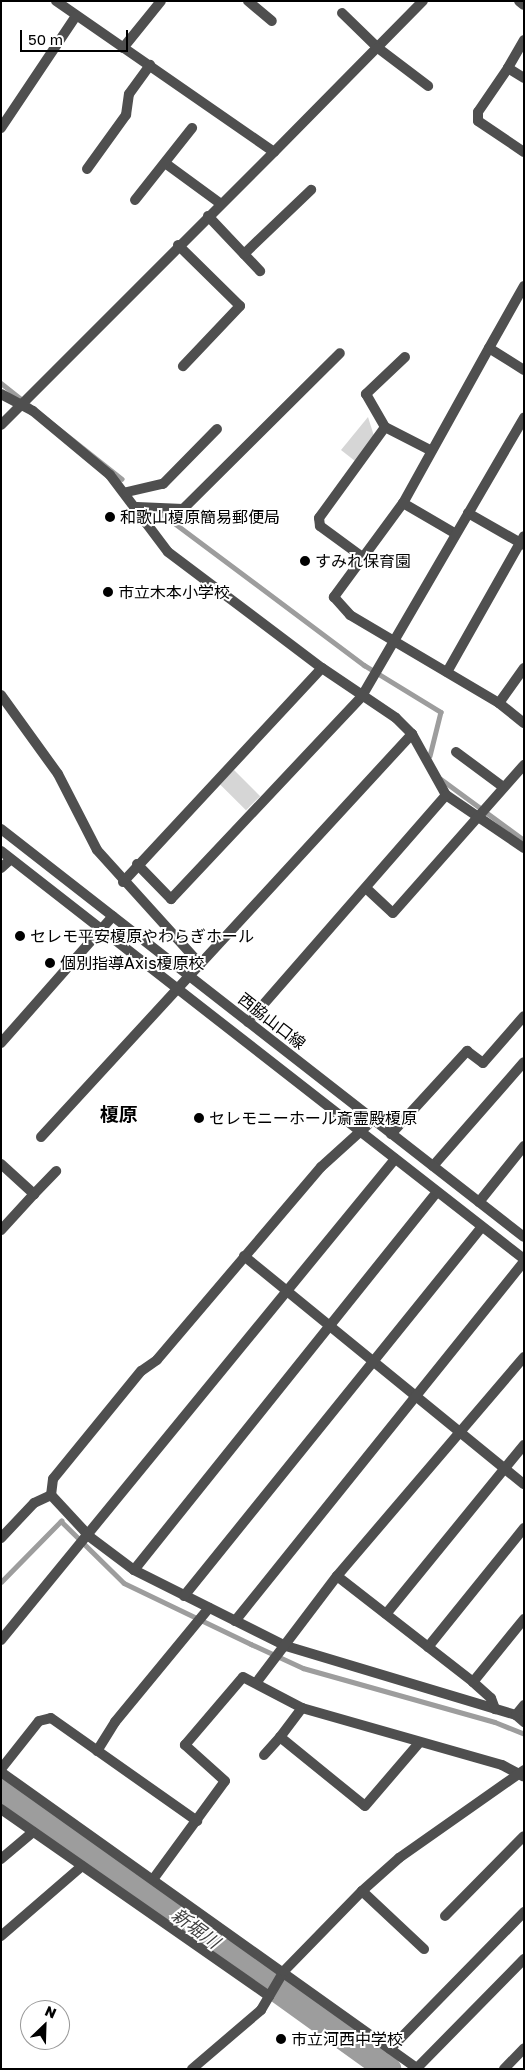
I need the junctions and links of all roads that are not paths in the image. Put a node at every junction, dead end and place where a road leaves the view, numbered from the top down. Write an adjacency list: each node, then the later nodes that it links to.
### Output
1 (56, 1): 8 (street)
2 (161, 1): 11 (street)
3 (248, 1): 9 (street)
4 (423, 1): 12 (street)
5 (519, 1): 6 (street)
6 (524, 5)
7 (342, 12): 12 (street)
8 (76, 16): 11 (street); 17 (street)
9 (272, 21)
10 (524, 40): 14 (street)
11 (123, 48): 13 (street)
12 (378, 48): 16 (street); 19 (street)
13 (150, 65): 19 (street); 22 (street)
14 (508, 68): 15 (street); 20 (street)
15 (524, 78)
16 (428, 86)
17 (1, 128)
18 (192, 128): 21 (street)
19 (274, 152): 25 (street)
20 (524, 152)
21 (164, 162): 24 (street); 25 (street)
22 (87, 169)
23 (311, 190): 28 (street)
24 (135, 200)
25 (221, 204): 26 (street)
26 (208, 216): 27 (street); 28 (street)
27 (178, 245): 34 (street); 37 (street)
28 (244, 254): 29 (street)
29 (260, 271)
30 (524, 286): 31 (street)
31 (489, 348): 35 (street); 42 (street)
32 (340, 353): 45 (street)
33 (405, 357): 40 (street)
34 (183, 366)
35 (524, 370)
36 (1, 394): 37 (street)
37 (23, 403): 39 (street); 43 (street)
38 (524, 418): 46 (street)
39 (1, 425)
40 (385, 427): 42 (street); 49 (street)
41 (217, 429): 43 (street)
42 (430, 450): 44 (street)
43 (127, 492): 45 (street)
44 (403, 503): 47 (street); 49 (street)
45 (137, 507): 51 (street)
46 (468, 513): 47 (street); 48 (street)
47 (456, 534): 50 (street)
48 (522, 541): 53 (street)
49 (362, 556): 50 (street)
50 (394, 641): 53 (street); 55 (street)
51 (322, 668): 55 (street); 68 (street)
52 (524, 668): 56 (street)
53 (447, 672): 56 (street)
54 (1, 696): 70 (street)
55 (362, 696): 58 (street); 68 (street)
56 (499, 703): 57 (street)
57 (524, 723)
58 (412, 734): 62 (street); 74 (street)
59 (456, 752): 61 (street)
60 (524, 764): 61 (street)
61 (502, 786): 63 (street)
62 (446, 794): 63 (street); 71 (street)
63 (482, 811): 65 (street); 71 (street)
64 (1, 829): 72 (street, 西脇山口線)
65 (524, 848)
66 (1, 851): 67 (street, 西脇山口線)
67 (10, 858): 69 (street); 73 (street, 西脇山口線)
68 (137, 864): 70 (street)
69 (1, 868)
70 (123, 882): 74 (street)
71 (367, 889): 78 (street)
72 (113, 916): 73 (street); 75 (street, 西脇山口線)
73 (102, 930): 76 (street, 西脇山口線); 79 (street)
74 (200, 964): 75 (street)
75 (189, 976): 76 (street); 78 (street, 西脇山口線)
76 (176, 989): 82 (street, 西脇山口線); 84 (street)
77 (524, 1016): 83 (street)
78 (248, 1022): 81 (street, 西脇山口線)
79 (1, 1042)
80 (524, 1062): 88 (street)
81 (373, 1120): 82 (street); 83 (street, 西脇山口線)
82 (360, 1132): 86 (street, 西脇山口線); 96 (street)
83 (391, 1134): 88 (street, 西脇山口線)
84 (41, 1137)
85 (524, 1146): 92 (street)
86 (394, 1158): 90 (street, 西脇山口線); 98 (street)
87 (1, 1164): 91 (street)
88 (432, 1166): 92 (street, 西脇山口線)
89 (56, 1171): 91 (street)
90 (437, 1192): 93 (street, 西脇山口線); 99 (street)
91 (34, 1194): 94 (street)
92 (479, 1202): 95 (street, 西脇山口線)
93 (482, 1227): 97 (street, 西脇山口線); 101 (street)
94 (1, 1230)
95 (524, 1237)
96 (244, 1256): 98 (street); 107 (street)
97 (524, 1260): 102 (street)
98 (288, 1291): 99 (street); 109 (street)
99 (330, 1326): 101 (street); 111 (street)
100 (524, 1357): 103 (street)
101 (374, 1361): 102 (street); 113 (street)
102 (416, 1395): 103 (street); 117 (street)
103 (461, 1432): 105 (street); 112 (street)
104 (524, 1445): 105 (street)
105 (505, 1468): 106 (street); 115 (street)
106 (524, 1484)
107 (51, 1495): 109 (street); 110 (street)
108 (524, 1528): 120 (street)
109 (90, 1537): 111 (street); 118 (street)
110 (1, 1538)
111 (134, 1570): 113 (street)
112 (337, 1576): 115 (street); 119 (street)
113 (184, 1596): 114 (street)
114 (209, 1608): 117 (street); 130 (street)
115 (386, 1614): 120 (street)
116 (524, 1619): 121 (street)
117 (235, 1621): 119 (street)
118 (1, 1640)
119 (286, 1646): 122 (street); 125 (street)
120 (428, 1647): 121 (street)
121 (473, 1682): 125 (street)
122 (256, 1683): 124 (street); 135 (street)
123 (524, 1705): 126 (street)
124 (302, 1708): 128 (street); 129 (street)
125 (495, 1709): 126 (street)
126 (516, 1715): 127 (street)
127 (524, 1722)
128 (280, 1736): 129 (street); 131 (street)
129 (419, 1743): 133 (street)
130 (97, 1751): 132 (street); 135 (street)
131 (264, 1755)
132 (1, 1771): 140 (street)
133 (522, 1773): 141 (street)
134 (1, 1809): 136 (street)
135 (197, 1821): 140 (street)
136 (33, 1832): 138 (street); 139 (street)
137 (524, 1836): 143 (street)
138 (1, 1859)
139 (82, 1866): 144 (street); 148 (street)
140 (154, 1878): 147 (street)
141 (362, 1891): 145 (street); 147 (street)
142 (524, 1912): 150 (street)
143 (445, 1916)
144 (1, 1936)
145 (424, 1949)
146 (524, 1959): 151 (street)
147 (284, 1971): 148 (street); 150 (street)
148 (269, 1996): 152 (street)
149 (524, 2048): 153 (street)
150 (390, 2049): 151 (street)
151 (418, 2068)
152 (192, 2069)
153 (504, 2069)

